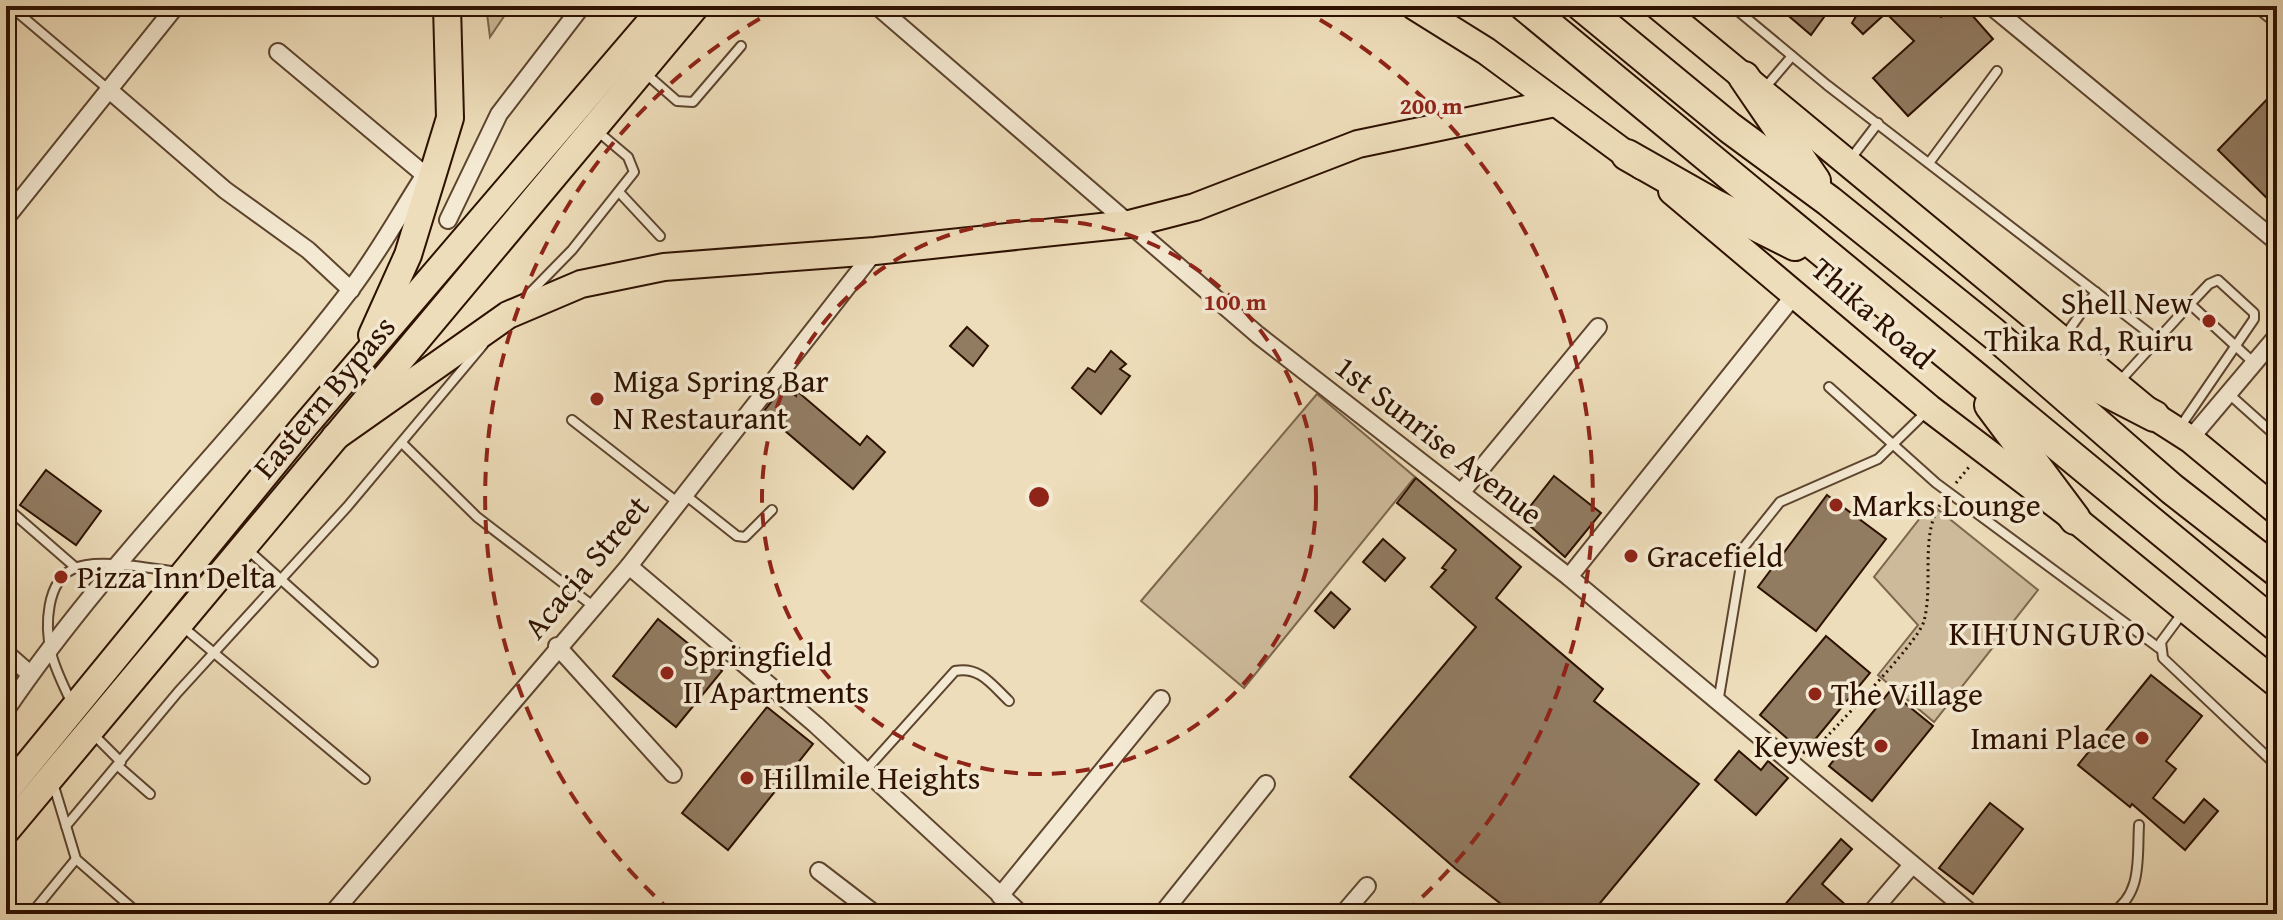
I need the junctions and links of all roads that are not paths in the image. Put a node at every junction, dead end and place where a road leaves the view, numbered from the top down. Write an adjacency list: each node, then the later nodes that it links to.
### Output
1 (10, 6): 22 (lane)
2 (176, 6): 22 (street)
3 (447, 6): 26 (main road)
4 (582, 6): 34 (street)
5 (664, 6): 52 (main road, Eastern Bypass)
6 (696, 6): 19 (main road, Eastern Bypass)
7 (877, 6): 35 (street, 1st Sunrise Avenue)
8 (1414, 6): 23 (main road, Thika Road)
9 (1525, 6): 39 (highway, Thika Road)
10 (1582, 6): 32 (highway, Thika Road)
11 (1658, 6): 21 (main road)
12 (1732, 6): 18 (lane)
13 (1991, 6): 37 (street)
14 (2261, 6): 15 (street)
15 (2277, 19)
16 (741, 46): 19 (lane)
17 (278, 52): 30 (street)
18 (1792, 56): 21 (lane); 24 (lane)
19 (641, 69): 25 (main road, Eastern Bypass)
20 (1997, 71): 29 (lane)
21 (1753, 84): 28 (main road); 32 (highway)
22 (108, 89): 33 (street); 40 (street)
23 (1555, 103): 27 (main road, Thika Road); 35 (main road)
24 (1878, 123): 28 (lane); 29 (lane)
25 (593, 126): 31 (lane); 60 (main road, Eastern Bypass)
26 (442, 153): 30 (street); 52 (main road)
27 (1627, 155): 39 (highway); 42 (main road, Thika Road)
28 (1848, 162): 48 (main road)
29 (1929, 163): 41 (lane)
30 (425, 175): 40 (street)
31 (619, 192): 36 (lane); 44 (lane)
32 (1829, 201): 46 (highway, Thika Road)
33 (6, 218)
34 (448, 220)
35 (1129, 224): 38 (main road); 64 (street, 1st Sunrise Avenue)
36 (660, 236)
37 (2277, 242)
38 (875, 251): 44 (main road); 65 (street, Acacia Street)
39 (1840, 267): 53 (highway, Thika Road)
40 (351, 290): 71 (street)
41 (2096, 292): 48 (lane); 49 (lane)
42 (1796, 293): 57 (main road, Thika Road); 76 (street)
43 (2190, 304): 49 (lane); 50 (lane); 50 (lane)
44 (508, 315): 60 (main road); 62 (lane)
45 (1598, 327): 64 (street)
46 (1993, 333): 59 (highway); 74 (highway, Thika Road)
47 (2277, 336): 51 (street)
48 (2063, 338): 54 (main road)
49 (2158, 340): 54 (lane)
50 (2236, 346): 51 (lane); 59 (lane)
51 (2254, 363): 56 (street)
52 (359, 364): 75 (main road, Eastern Bypass)
53 (1963, 367): 69 (highway); 81 (highway, Thika Road)
54 (2118, 383): 59 (main road)
55 (1829, 387): 63 (lane)
56 (2229, 394): 59 (street); 61 (lane)
57 (1929, 408): 63 (lane); 69 (main road, Thika Road)
58 (572, 420): 65 (lane)
59 (2174, 429): 68 (main road)
60 (335, 437): 70 (main road, Eastern Bypass)
61 (2277, 437)
62 (402, 443): 77 (lane); 78 (lane)
63 (1893, 445): 83 (lane); 92 (lane)
64 (1461, 493): 76 (street, 1st Sunrise Avenue)
65 (680, 498): 67 (lane); 72 (street, Acacia Street)
66 (6, 507): 73 (lane)
67 (772, 510)
68 (2277, 511)
69 (2075, 519): 79 (main road, Thika Road)
70 (244, 546): 77 (lane); 80 (main road, Eastern Bypass)
71 (117, 565): 73 (lane); 75 (lane); 84 (street)
72 (629, 566): 78 (street, Acacia Street); 98 (street)
73 (75, 567): 84 (lane)
74 (2277, 571)
75 (186, 573): 93 (main road, Eastern Bypass)
76 (1569, 577): 92 (street, 1st Sunrise Avenue)
77 (279, 581): 86 (lane); 87 (lane)
78 (593, 606): 82 (street, Acacia Street)
79 (2185, 611): 83 (lane); 89 (main road, Thika Road)
80 (180, 624): 86 (lane); 95 (main road, Eastern Bypass)
81 (2277, 626)
82 (557, 646): 99 (street); 117 (street, Acacia Street)
83 (2159, 648): 97 (lane)
84 (51, 651): 88 (street); 93 (lane)
85 (6, 653): 88 (street)
86 (213, 654): 96 (lane); 101 (lane)
87 (373, 662)
88 (30, 674): 94 (street)
89 (2277, 684)
90 (1161, 699): 112 (street)
91 (1009, 701): 98 (lane)
92 (1718, 704): 109 (street, 1st Sunrise Avenue)
93 (73, 708): 103 (main road, Eastern Bypass)
94 (6, 710)
95 (90, 731): 96 (lane); 100 (main road, Eastern Bypass)
96 (120, 764): 104 (lane); 106 (lane)
97 (2277, 766)
98 (866, 771): 112 (street)
99 (673, 774)
100 (51, 777): 106 (lane); 107 (main road, Eastern Bypass)
101 (365, 779)
102 (1266, 784): 120 (street)
103 (6, 791)
104 (150, 794)
105 (2139, 825): 124 (lane)
106 (66, 826): 108 (lane)
107 (6, 831)
108 (76, 859): 115 (lane); 116 (lane)
109 (1912, 865): 122 (street); 123 (street, 1st Sunrise Avenue)
110 (819, 871): 118 (street)
111 (1367, 886): 121 (street)
112 (1000, 896): 119 (street)
113 (6, 911): 114 (lane)
114 (18, 914)
115 (31, 914)
116 (139, 914)
117 (332, 914)
118 (875, 914)
119 (1021, 914)
120 (1162, 914)
121 (1343, 914)
122 (1870, 914)
123 (1972, 914)
124 (2110, 914)

